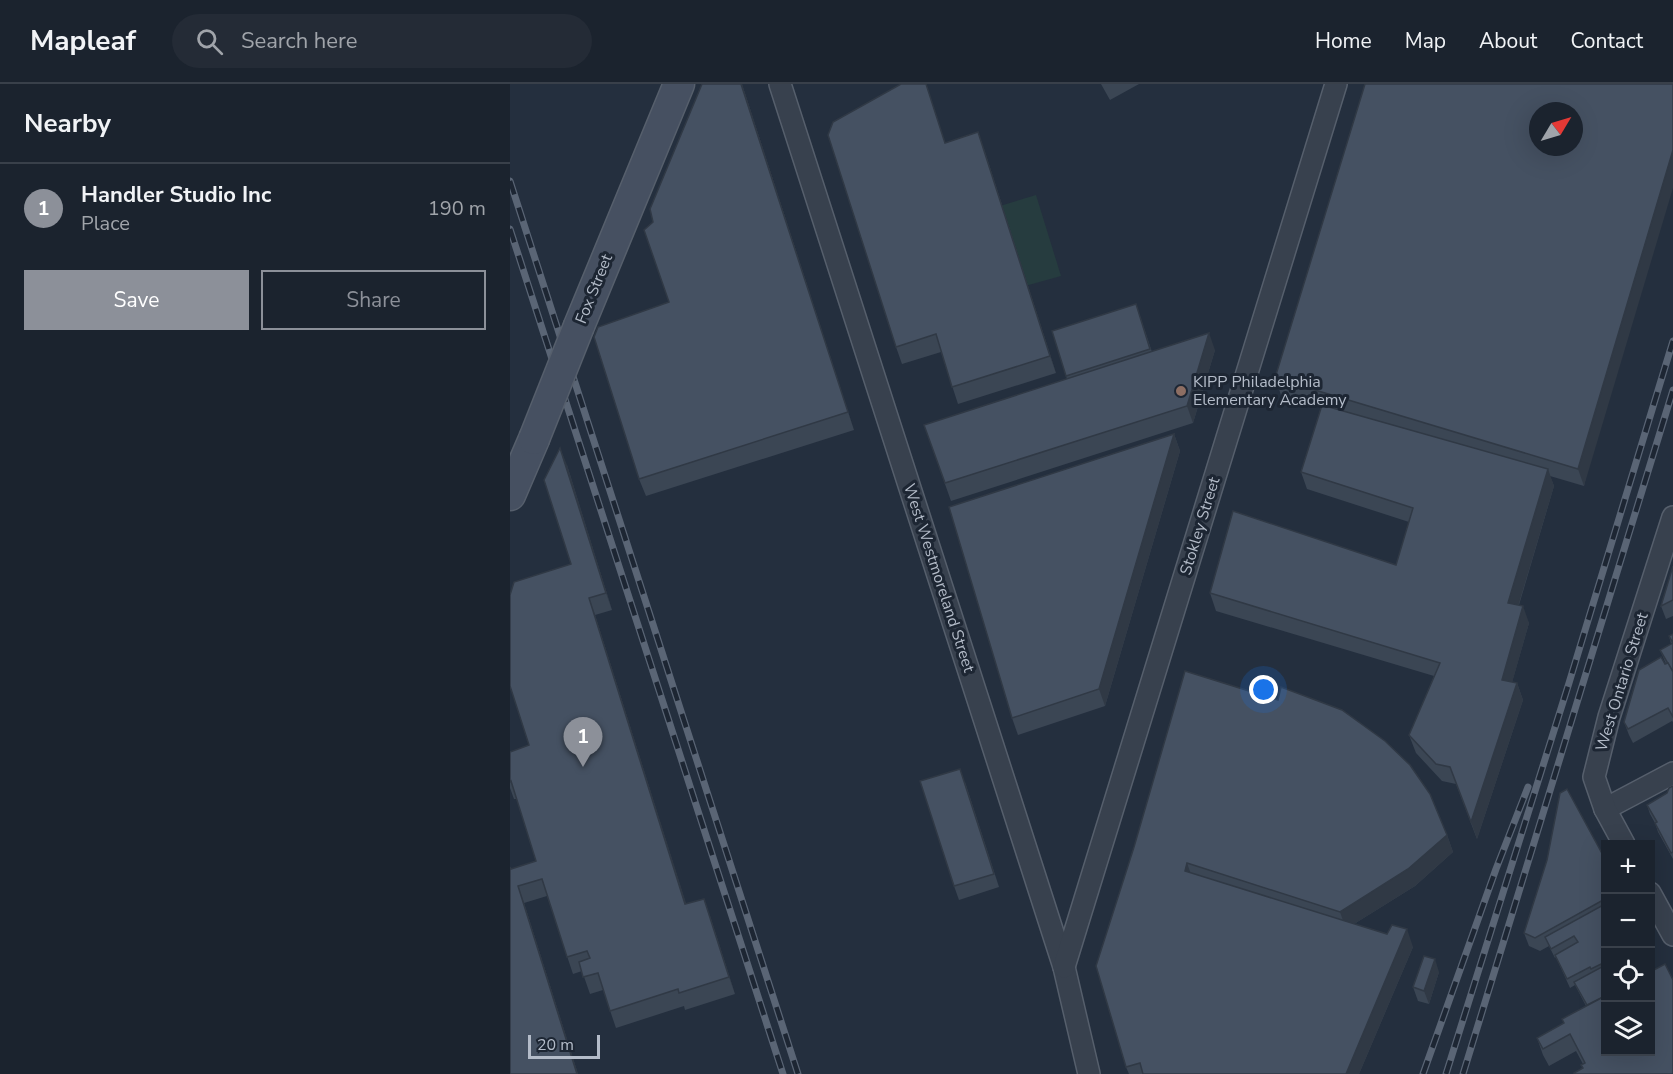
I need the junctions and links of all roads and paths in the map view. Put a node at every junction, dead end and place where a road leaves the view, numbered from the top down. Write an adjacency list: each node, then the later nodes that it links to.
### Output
1 (679, 84): 4 (street, Fox Street, bridge)
2 (780, 84): 11 (street, West Westmoreland Street)
3 (1336, 84): 11 (street, Stokley Street)
4 (510, 495)
5 (1673, 517): 7 (street, West Ontario Street)
6 (1673, 773): 7 (street)
7 (1605, 809): 8 (street, West Ontario Street)
8 (1622, 840)
9 (1651, 894): 10 (street)
10 (1673, 935)
11 (1064, 967): 12 (street, West Westmoreland Street)
12 (1089, 1074)

